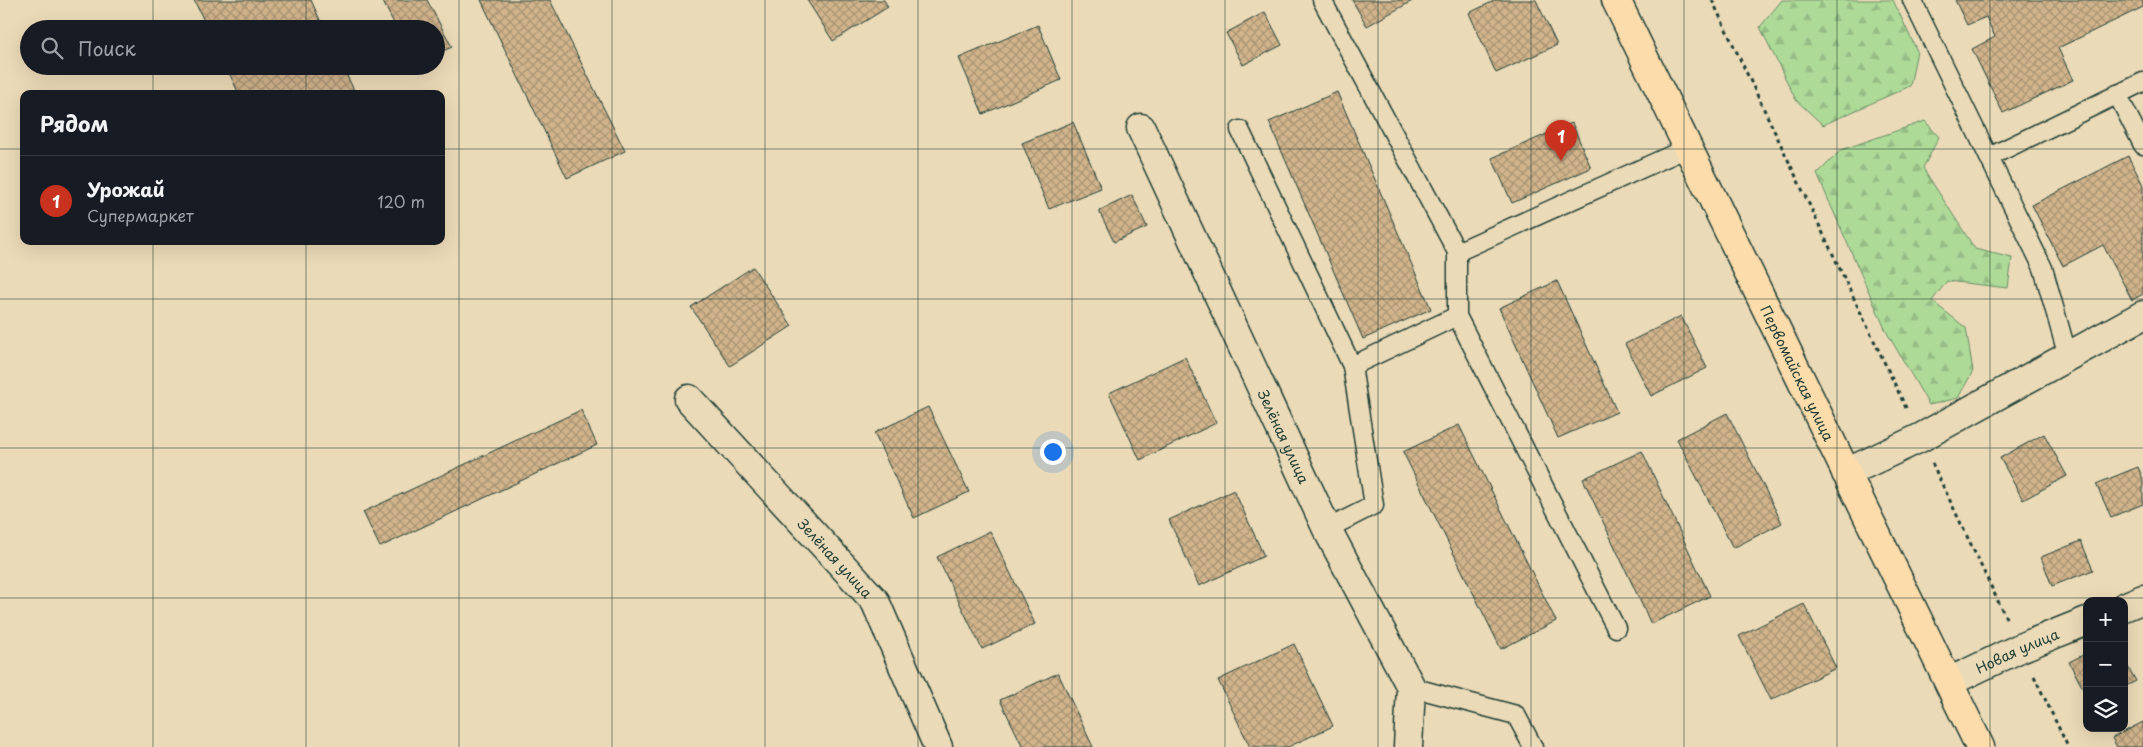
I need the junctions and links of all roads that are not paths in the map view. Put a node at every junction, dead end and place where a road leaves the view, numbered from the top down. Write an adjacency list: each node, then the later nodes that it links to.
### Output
1 (1322, 0): 11 (lane)
2 (1616, 0): 9 (main road, Первомайская улица)
3 (1912, 0): 10 (lane)
4 (2143, 82): 5 (lane)
5 (2117, 94): 8 (lane); 10 (lane)
6 (1141, 128): 18 (street, Зелёная улица)
7 (1240, 130): 15 (lane)
8 (2143, 145)
9 (1687, 148): 11 (lane); 17 (main road, Первомайская улица)
10 (1988, 156): 14 (lane)
11 (1457, 252): 13 (lane)
12 (2143, 315): 14 (street)
13 (1457, 316): 15 (lane); 22 (lane)
14 (2068, 357): 17 (street)
15 (1352, 366): 18 (lane)
16 (689, 399): 25 (street, Зелёная улица)
17 (1846, 473): 23 (main road, Первомайская улица)
18 (1327, 529): 24 (street, Зелёная улица)
19 (2143, 599): 20 (street)
20 (2128, 605)
21 (2083, 623): 23 (street, Новая улица)
22 (1616, 628)
23 (1948, 682): 28 (main road, Первомайская улица)
24 (1411, 687): 26 (street); 27 (lane)
25 (938, 747)
26 (1408, 747)
27 (1533, 747)
28 (1980, 747)

